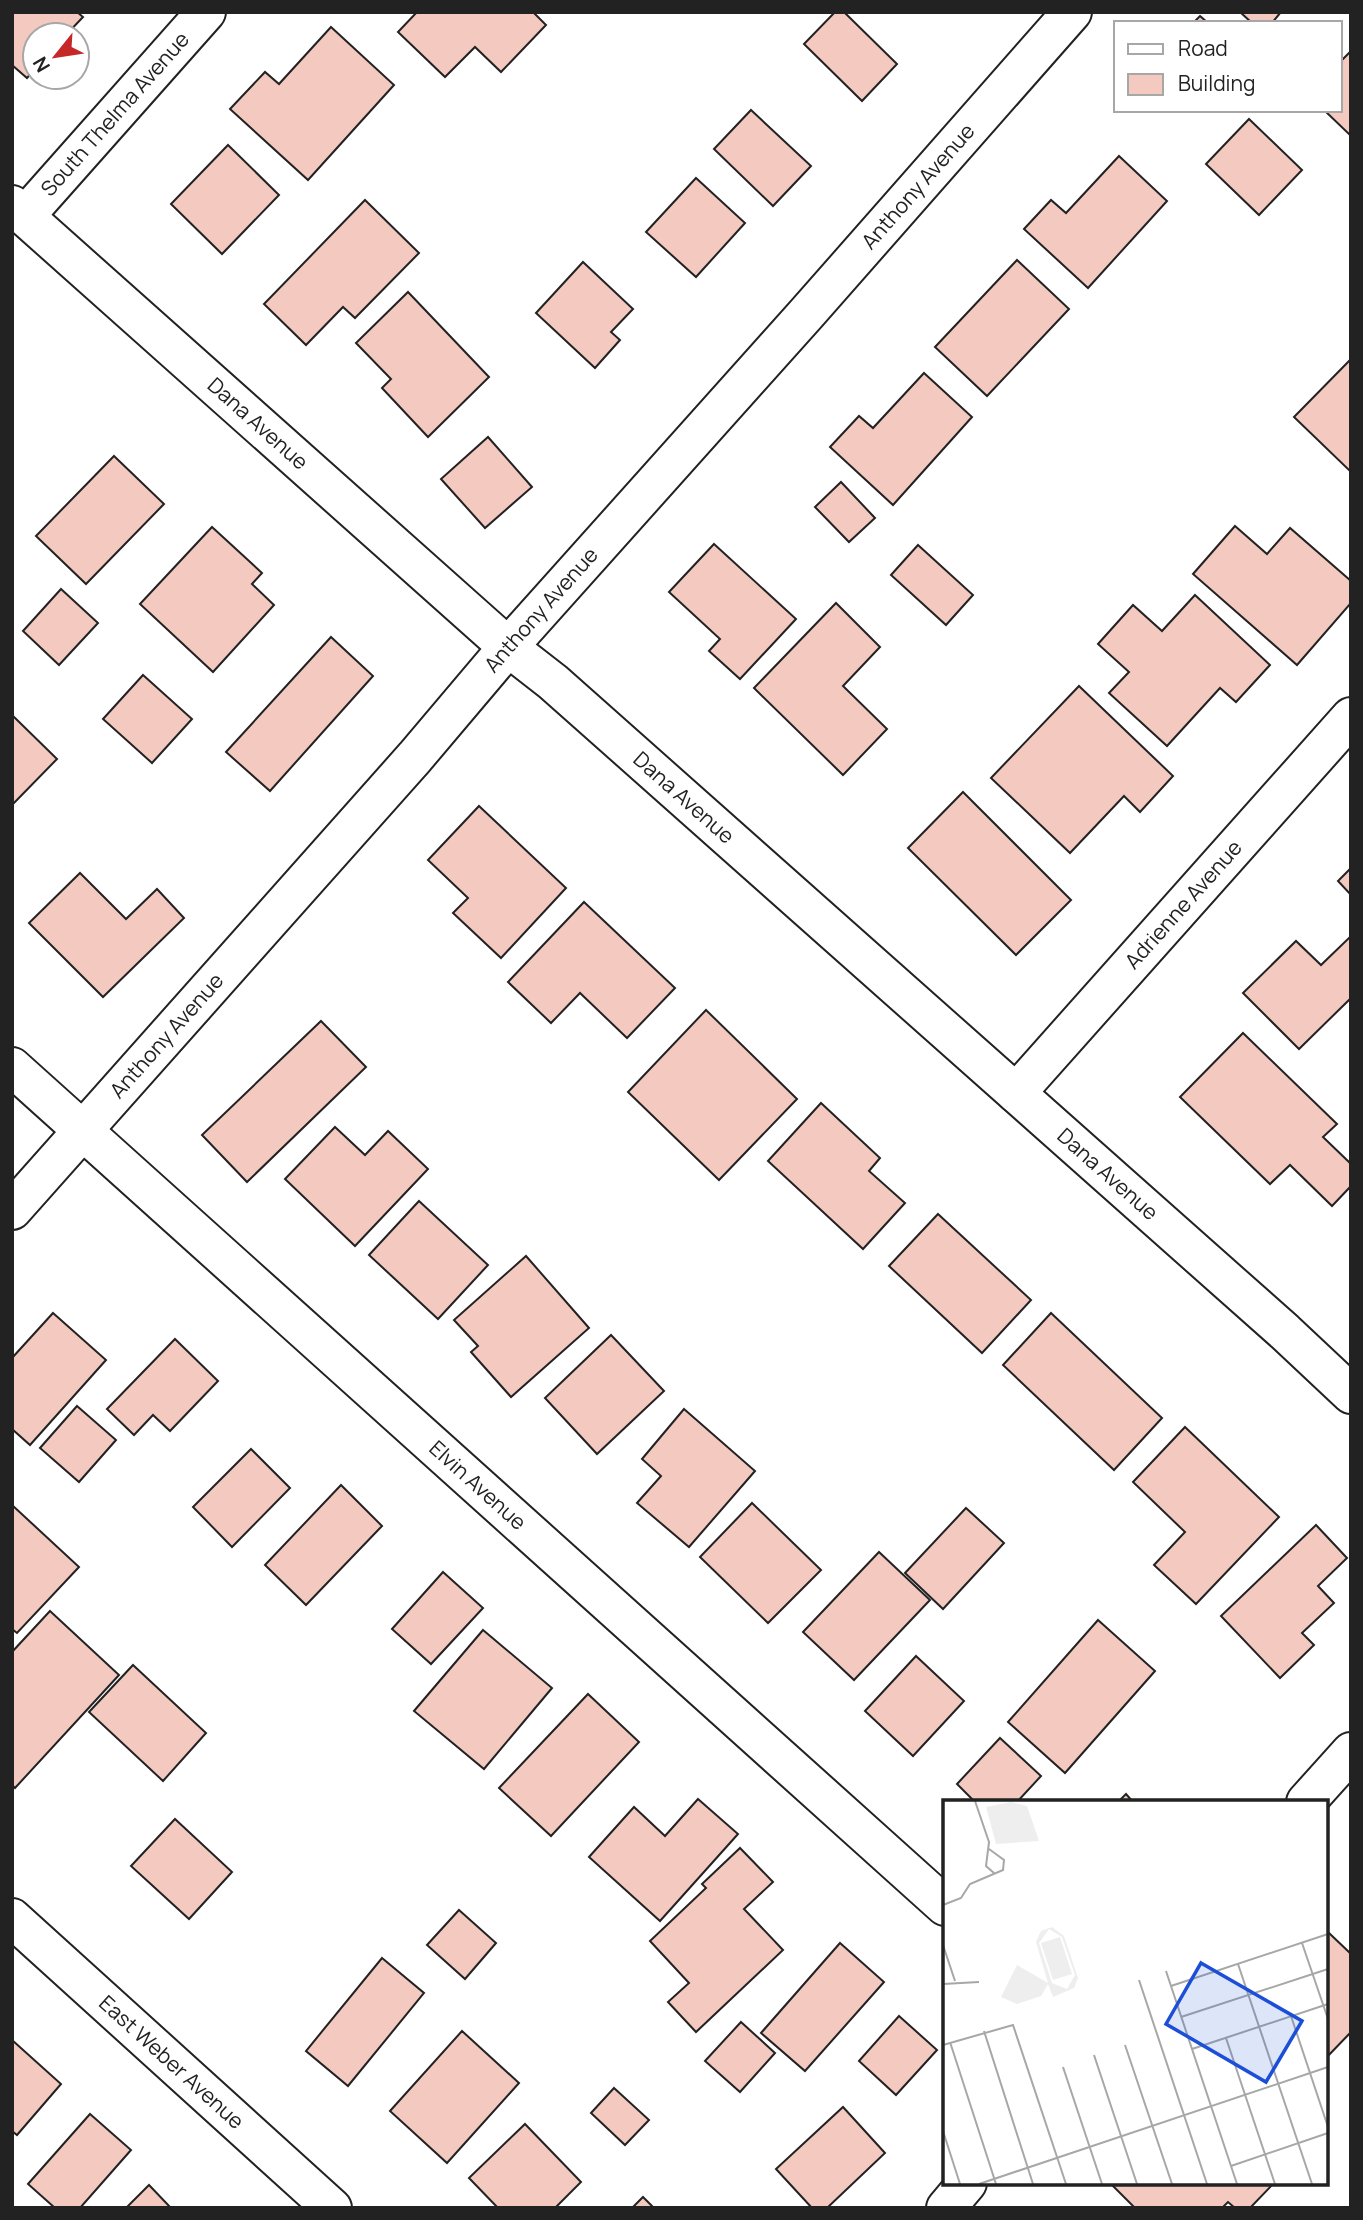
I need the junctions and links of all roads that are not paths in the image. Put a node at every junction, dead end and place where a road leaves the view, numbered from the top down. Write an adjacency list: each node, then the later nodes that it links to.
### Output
1 (206, 12): 3 (street, South Thelma Avenue)
2 (1072, 12): 4 (street, Anthony Avenue)
3 (19, 211): 4 (street, Dana Avenue)
4 (508, 647): 7 (street, Dana Avenue); 8 (street, Anthony Avenue)
5 (1351, 717): 7 (street, Adrienne Avenue)
6 (12, 1067): 8 (street, Elvin Avenue)
7 (1016, 1093): 10 (street, Dana Avenue)
8 (83, 1131): 9 (street, Anthony Avenue); 13 (street, Elvin Avenue)
9 (12, 1210)
10 (1351, 1394)
11 (1351, 1752): 12 (street)
12 (1308, 1800)
13 (943, 1904)
14 (12, 1918): 16 (street, East Weber Avenue)
15 (965, 2185): 17 (street)
16 (332, 2208)
17 (946, 2208)

